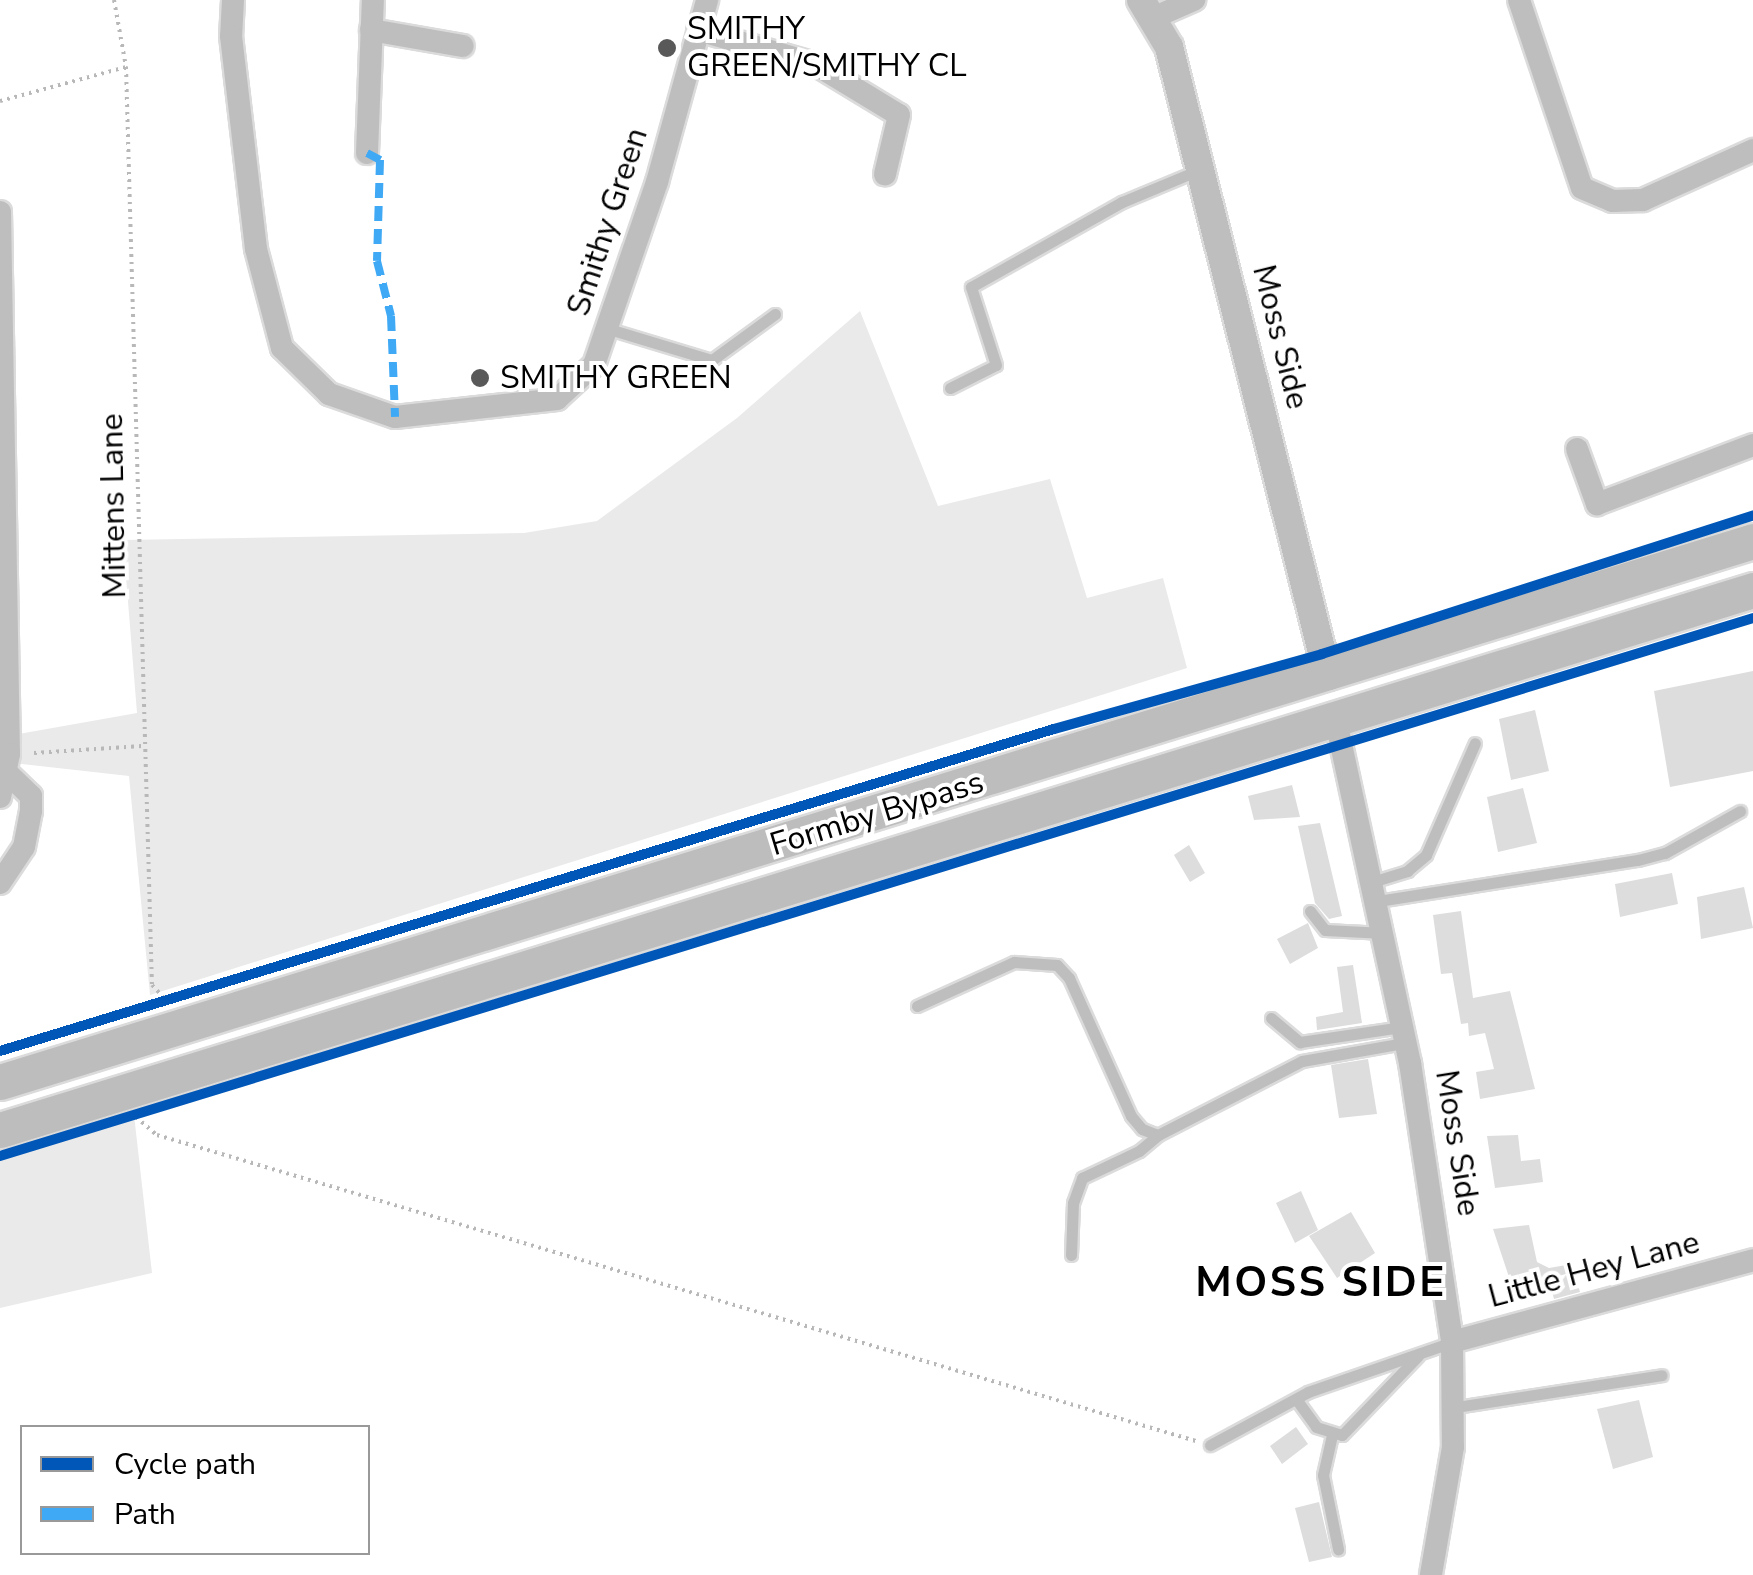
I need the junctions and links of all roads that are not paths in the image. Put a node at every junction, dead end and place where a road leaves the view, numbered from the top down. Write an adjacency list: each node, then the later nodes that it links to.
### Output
1 (233, 0): 16 (street, Smithy Green)
2 (374, 0): 7 (street)
3 (707, 0): 8 (street, Smithy Green)
4 (1194, 0): 6 (street)
5 (1519, 0): 10 (street)
6 (1148, 8): 12 (street, Moss Side)
7 (371, 30): 9 (street); 11 (street)
8 (698, 30): 13 (street); 16 (street, Smithy Green)
9 (463, 46)
10 (1753, 150)
11 (367, 152)
12 (1200, 170): 18 (lane); 24 (street, Moss Side)
13 (885, 174)
14 (0, 212): 17 (street)
15 (774, 314): 16 (lane)
16 (609, 330)
17 (2, 349): 22 (street)
18 (950, 388)
19 (1753, 445): 20 (street)
20 (1577, 448)
21 (1753, 541): 24 (highway, Formby Bypass)
22 (4, 570): 27 (street)
23 (1753, 590): 25 (highway, Formby Bypass)
24 (1328, 676): 37 (highway, Formby Bypass)
25 (1336, 721): 31 (street, Moss Side); 38 (highway, Formby Bypass)
26 (1475, 743): 31 (lane)
27 (7, 763): 28 (street); 30 (street)
28 (0, 797)
29 (1740, 811): 31 (lane)
30 (0, 883)
31 (1376, 891): 33 (street, Moss Side)
32 (1310, 911): 33 (lane)
33 (1384, 933): 36 (street, Moss Side)
34 (917, 1006): 39 (lane)
35 (1272, 1018): 36 (lane)
36 (1402, 1035): 39 (lane); 42 (street, Moss Side)
37 (0, 1082)
38 (0, 1130)
39 (1158, 1134): 40 (lane)
40 (1071, 1254)
41 (1753, 1260): 42 (street, Little Hey Lane)
42 (1452, 1342): 43 (lane); 46 (street, Moss Side)
43 (1421, 1352): 45 (lane); 47 (lane)
44 (1662, 1375): 46 (lane)
45 (1296, 1399): 47 (lane); 48 (lane)
46 (1456, 1407): 50 (street, Moss Side)
47 (1332, 1435): 49 (lane)
48 (1210, 1445)
49 (1338, 1549)
50 (1431, 1575)

